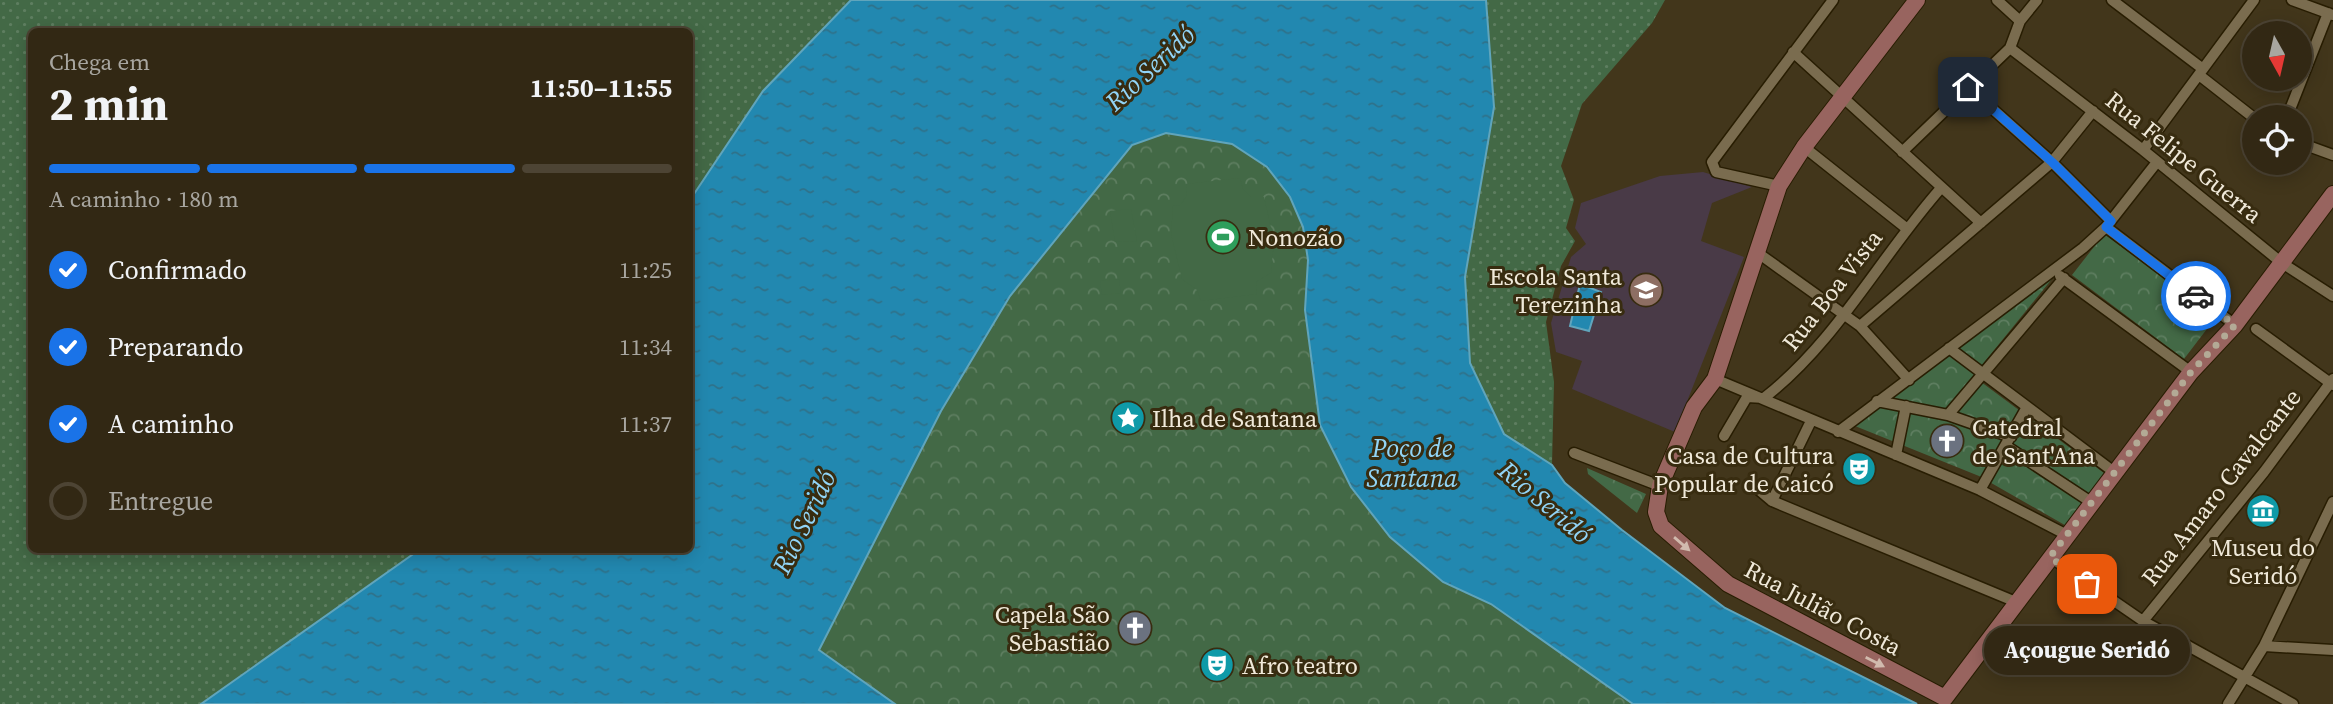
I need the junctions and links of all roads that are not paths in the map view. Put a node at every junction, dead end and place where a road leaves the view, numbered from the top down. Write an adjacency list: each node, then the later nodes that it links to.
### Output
1 (1833, 0): 11 (street)
2 (1917, 0): 14 (main road)
3 (1997, 0): 9 (street)
4 (2037, 0): 9 (street)
5 (2112, 0): 12 (street)
6 (2254, 0): 12 (street)
7 (2292, 0): 8 (street)
8 (2330, 14): 15 (street)
9 (2020, 21): 10 (street)
10 (2010, 48): 13 (street); 17 (street, Rua Felipe Guerra)
11 (1793, 52): 14 (street); 25 (street)
12 (2201, 72): 16 (street); 20 (street)
13 (1968, 87): 21 (street); 23 (street)
14 (1840, 98): 18 (main road); 21 (street)
15 (2292, 105)
16 (2242, 108)
17 (2093, 111): 20 (street, Rua Felipe Guerra); 23 (street)
18 (1804, 147): 25 (main road); 30 (street)
19 (2312, 147): 22 (street)
20 (2143, 150): 24 (street, Rua Felipe Guerra)
21 (1902, 152): 26 (street)
22 (2333, 155)
23 (2052, 162): 28 (street); 29 (street)
24 (2157, 162): 29 (street); 32 (street, Rua Felipe Guerra)
25 (1779, 186): 31 (main road)
26 (1941, 188): 28 (street); 30 (street, Rua Boa Vista)
27 (2333, 194): 32 (main road)
28 (1981, 223): 38 (street)
29 (2108, 224): 33 (street); 37 (street)
30 (1906, 228): 36 (street, Rua Boa Vista)
31 (1758, 253): 36 (street); 43 (main road)
32 (2282, 263): 35 (street, Rua Felipe Guerra); 37 (main road)
33 (2052, 271): 34 (street); 40 (street)
34 (2064, 278): 41 (street); 42 (street)
35 (2333, 296)
36 (1844, 315): 38 (street); 46 (street, Rua Boa Vista)
37 (2235, 325): 41 (main road)
38 (1860, 326): 44 (street)
39 (2256, 329): 45 (street)
40 (1949, 348): 42 (street); 44 (street)
41 (2191, 372): 57 (main road)
42 (1983, 373): 49 (street); 50 (street)
43 (1715, 379): 46 (street); 58 (main road)
44 (1909, 380): 47 (street)
45 (2332, 382): 67 (street, Rua Amaro Cavalcante)
46 (1764, 398): 51 (street); 53 (street, Rua Boa Vista)
47 (1877, 401): 48 (street); 52 (street)
48 (1906, 406): 50 (street); 56 (street)
49 (2027, 408): 54 (street); 57 (street)
50 (1948, 415): 54 (street)
51 (1811, 421): 52 (street); 61 (street)
52 (1838, 432): 56 (street)
53 (1724, 436)
54 (2008, 441): 60 (street); 62 (street)
55 (1574, 453): 58 (street)
56 (1896, 455): 60 (street)
57 (2114, 472): 62 (main road)
58 (1660, 486): 71 (main road, Rua Julião Costa, one-way to 71)
59 (1759, 490): 61 (street)
60 (1980, 490): 64 (street)
61 (1772, 501): 66 (street)
62 (2091, 502): 64 (main road)
63 (2333, 502): 68 (street)
64 (2067, 535): 65 (main road)
65 (2050, 557): 66 (main road); 67 (street)
66 (2014, 600): 71 (main road)
67 (2143, 621): 70 (street)
68 (2263, 646): 69 (street); 70 (street)
69 (2333, 650)
70 (2243, 678): 72 (street); 73 (street)
71 (1950, 701)
72 (2228, 704)
73 (2293, 704)

